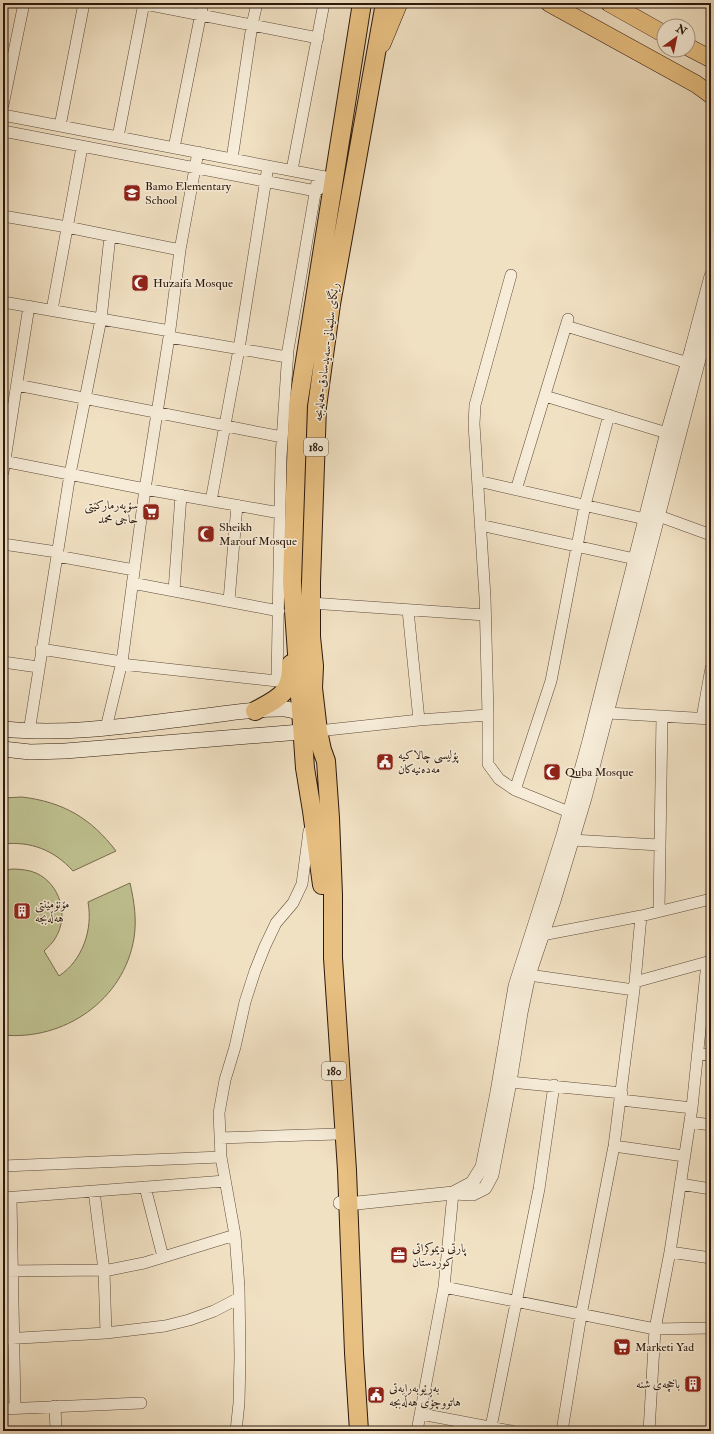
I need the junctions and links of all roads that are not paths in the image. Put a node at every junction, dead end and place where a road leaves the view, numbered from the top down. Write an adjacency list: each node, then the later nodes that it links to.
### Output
1 (24, 3): 19 (street)
2 (84, 3): 23 (street)
3 (142, 3): 12 (street); 25 (street)
4 (203, 3): 12 (street)
5 (257, 3): 13 (street)
6 (324, 3): 15 (street)
7 (362, 3): 33 (highway, رێگای سلێمانی-سەیدسادق-هەلەبجە / 180)
8 (385, 3): 17 (highway, رێگای سلێمانی-سەیدسادق-هەلەبجە / 180)
9 (399, 3): 17 (main road)
10 (549, 3): 20 (main road)
11 (609, 3): 14 (main road)
12 (200, 15): 13 (street); 27 (street)
13 (252, 25): 15 (street); 29 (street)
14 (656, 29)
15 (318, 38): 32 (street)
16 (696, 51): 18 (main road)
17 (376, 59): 35 (highway, رێگای سلێمانی-سەیدسادق-هەلەبجە / 180)
18 (711, 59)
19 (6, 74): 21 (street)
20 (711, 95)
21 (3, 105)
22 (3, 115): 23 (street)
23 (60, 126): 25 (street)
24 (3, 131): 26 (street)
25 (118, 137): 27 (street)
26 (82, 147): 31 (street); 38 (street)
27 (174, 148): 28 (street)
28 (198, 152): 29 (street); 31 (street)
29 (232, 159): 30 (street)
30 (268, 166): 32 (street); 34 (street)
31 (195, 168): 34 (street); 40 (street)
32 (292, 170): 33 (street)
33 (326, 177): 35 (street); 36 (street); 36 (street); 81 (highway, رێگای سلێمانی-سەیدسادق-هەلەبجە / 180)
34 (266, 182): 36 (street); 49 (street)
35 (353, 182): 83 (highway, رێگای سلێمانی-سەیدسادق-هەلەبجە / 180)
36 (316, 191): 50 (street)
37 (3, 216): 38 (street)
38 (67, 227): 39 (street); 45 (street)
39 (110, 236): 40 (street); 47 (street)
40 (180, 250): 48 (street)
41 (511, 275): 62 (street)
42 (711, 277): 51 (street)
43 (3, 302): 44 (street)
44 (29, 306): 45 (street); 52 (street)
45 (52, 310): 47 (street)
46 (711, 313): 51 (street)
47 (101, 319): 48 (street); 54 (street)
48 (169, 334): 49 (street); 55 (street)
49 (239, 349): 50 (street); 57 (street)
50 (288, 357): 59 (street)
51 (694, 358): 53 (street); 58 (street); 70 (street)
52 (17, 385): 54 (street); 60 (street)
53 (545, 396): 56 (street); 64 (street)
54 (85, 399): 55 (street); 61 (street)
55 (157, 411): 57 (street); 63 (street)
56 (609, 416): 58 (street); 68 (street)
57 (224, 426): 59 (street); 66 (street)
58 (667, 433): 71 (street)
59 (282, 437): 69 (street)
60 (4, 465): 61 (street)
61 (70, 474): 63 (street); 76 (street)
62 (478, 481): 64 (street); 72 (street)
63 (145, 489): 65 (street); 78 (street)
64 (516, 490): 68 (street)
65 (181, 495): 66 (street); 80 (street)
66 (210, 501): 67 (street)
67 (237, 505): 69 (street); 82 (street)
68 (585, 505): 71 (street); 75 (street)
69 (280, 513): 86 (street)
70 (659, 516): 73 (street); 84 (street)
71 (645, 519): 77 (street)
72 (480, 525): 75 (street); 87 (street)
73 (711, 535)
74 (3, 544): 76 (street)
75 (577, 546): 77 (street); 105 (street)
76 (57, 554): 78 (street); 88 (street)
77 (635, 559): 84 (street)
78 (134, 570): 79 (street)
79 (132, 583): 80 (street); 90 (street)
80 (174, 591): 82 (street)
81 (294, 599): 93 (highway); 94 (highway, رێگای سلێمانی-سەیدسادق-هەلەبجە / 180)
82 (229, 601): 86 (street)
83 (311, 603): 85 (street); 102 (highway, رێگای سلێمانی-سەیدسادق-هەلەبجە / 180)
84 (628, 609): 95 (street); 107 (street)
85 (408, 610): 87 (street); 99 (street)
86 (279, 611): 90 (street)
87 (485, 615): 96 (street)
88 (41, 649): 90 (street); 91 (street)
89 (3, 662): 91 (street)
90 (121, 663): 100 (street)
91 (38, 667): 103 (street)
92 (711, 668): 98 (street)
93 (255, 710): 94 (main road); 100 (main road)
94 (301, 712): 102 (highway, 180)
95 (608, 713): 97 (street); 108 (street)
96 (488, 715): 99 (street); 105 (street)
97 (662, 716): 98 (street); 109 (street)
98 (706, 719)
99 (419, 720): 102 (street)
100 (106, 728): 103 (main road)
101 (3, 729): 103 (main road)
102 (316, 731): 104 (main road); 106 (highway, 180); 126 (highway, رێگای سلێمانی-سەیدسادق-هەلەبجە / 180)
103 (29, 732)
104 (3, 749)
105 (515, 790): 107 (street)
106 (312, 811): 126 (highway, 180); 127 (street)
107 (569, 812): 110 (street)
108 (572, 840): 109 (street); 110 (street)
109 (659, 845): 112 (street)
110 (549, 900): 114 (street); 137 (street)
111 (711, 900): 112 (street)
112 (658, 911): 113 (street)
113 (641, 916): 114 (street); 117 (street)
114 (542, 935): 116 (street)
115 (709, 962): 117 (street); 118 (street)
116 (529, 975): 117 (street); 120 (street)
117 (635, 986): 122 (street)
118 (698, 1054): 119 (street); 123 (street)
119 (711, 1055)
120 (510, 1082): 121 (street); 137 (street)
121 (554, 1085): 122 (street); 148 (street)
122 (621, 1097): 123 (street); 128 (street)
123 (692, 1108): 124 (street)
124 (690, 1122): 125 (street); 129 (street)
125 (711, 1125)
126 (339, 1127): 127 (street); 139 (highway, 180)
127 (220, 1138): 130 (street)
128 (614, 1146): 129 (street); 149 (street)
129 (684, 1156): 133 (street)
130 (221, 1157): 131 (street); 132 (street)
131 (3, 1166)
132 (225, 1181): 134 (street); 140 (street)
133 (680, 1184): 135 (street); 141 (street)
134 (145, 1187): 136 (street); 142 (street)
135 (711, 1189)
136 (94, 1191): 138 (street); 144 (street)
137 (453, 1192): 139 (street); 146 (street)
138 (7, 1198): 145 (street)
139 (344, 1203): 163 (highway, 180); 164 (highway, 180)
140 (235, 1235): 142 (street); 147 (street)
141 (670, 1252): 143 (street); 151 (street)
142 (163, 1257): 144 (street)
143 (711, 1258)
144 (104, 1270): 145 (street); 152 (street)
145 (8, 1271): 153 (street)
146 (444, 1287): 148 (street); 158 (street)
147 (239, 1298): 152 (street); 162 (street)
148 (516, 1302): 149 (street); 160 (street)
149 (581, 1315): 151 (street); 167 (street)
150 (711, 1328): 151 (street)
151 (655, 1329): 168 (street)
152 (106, 1333): 153 (street)
153 (8, 1339): 156 (street)
154 (141, 1403): 155 (street)
155 (55, 1406): 156 (street); 161 (street)
156 (15, 1408): 157 (street)
157 (3, 1409)
158 (421, 1414): 159 (street); 165 (street)
159 (460, 1427): 160 (street)
160 (491, 1427): 166 (street)
161 (56, 1431)
162 (236, 1431)
163 (352, 1431)
164 (359, 1431)
165 (417, 1431)
166 (511, 1431)
167 (562, 1431)
168 (649, 1431)

